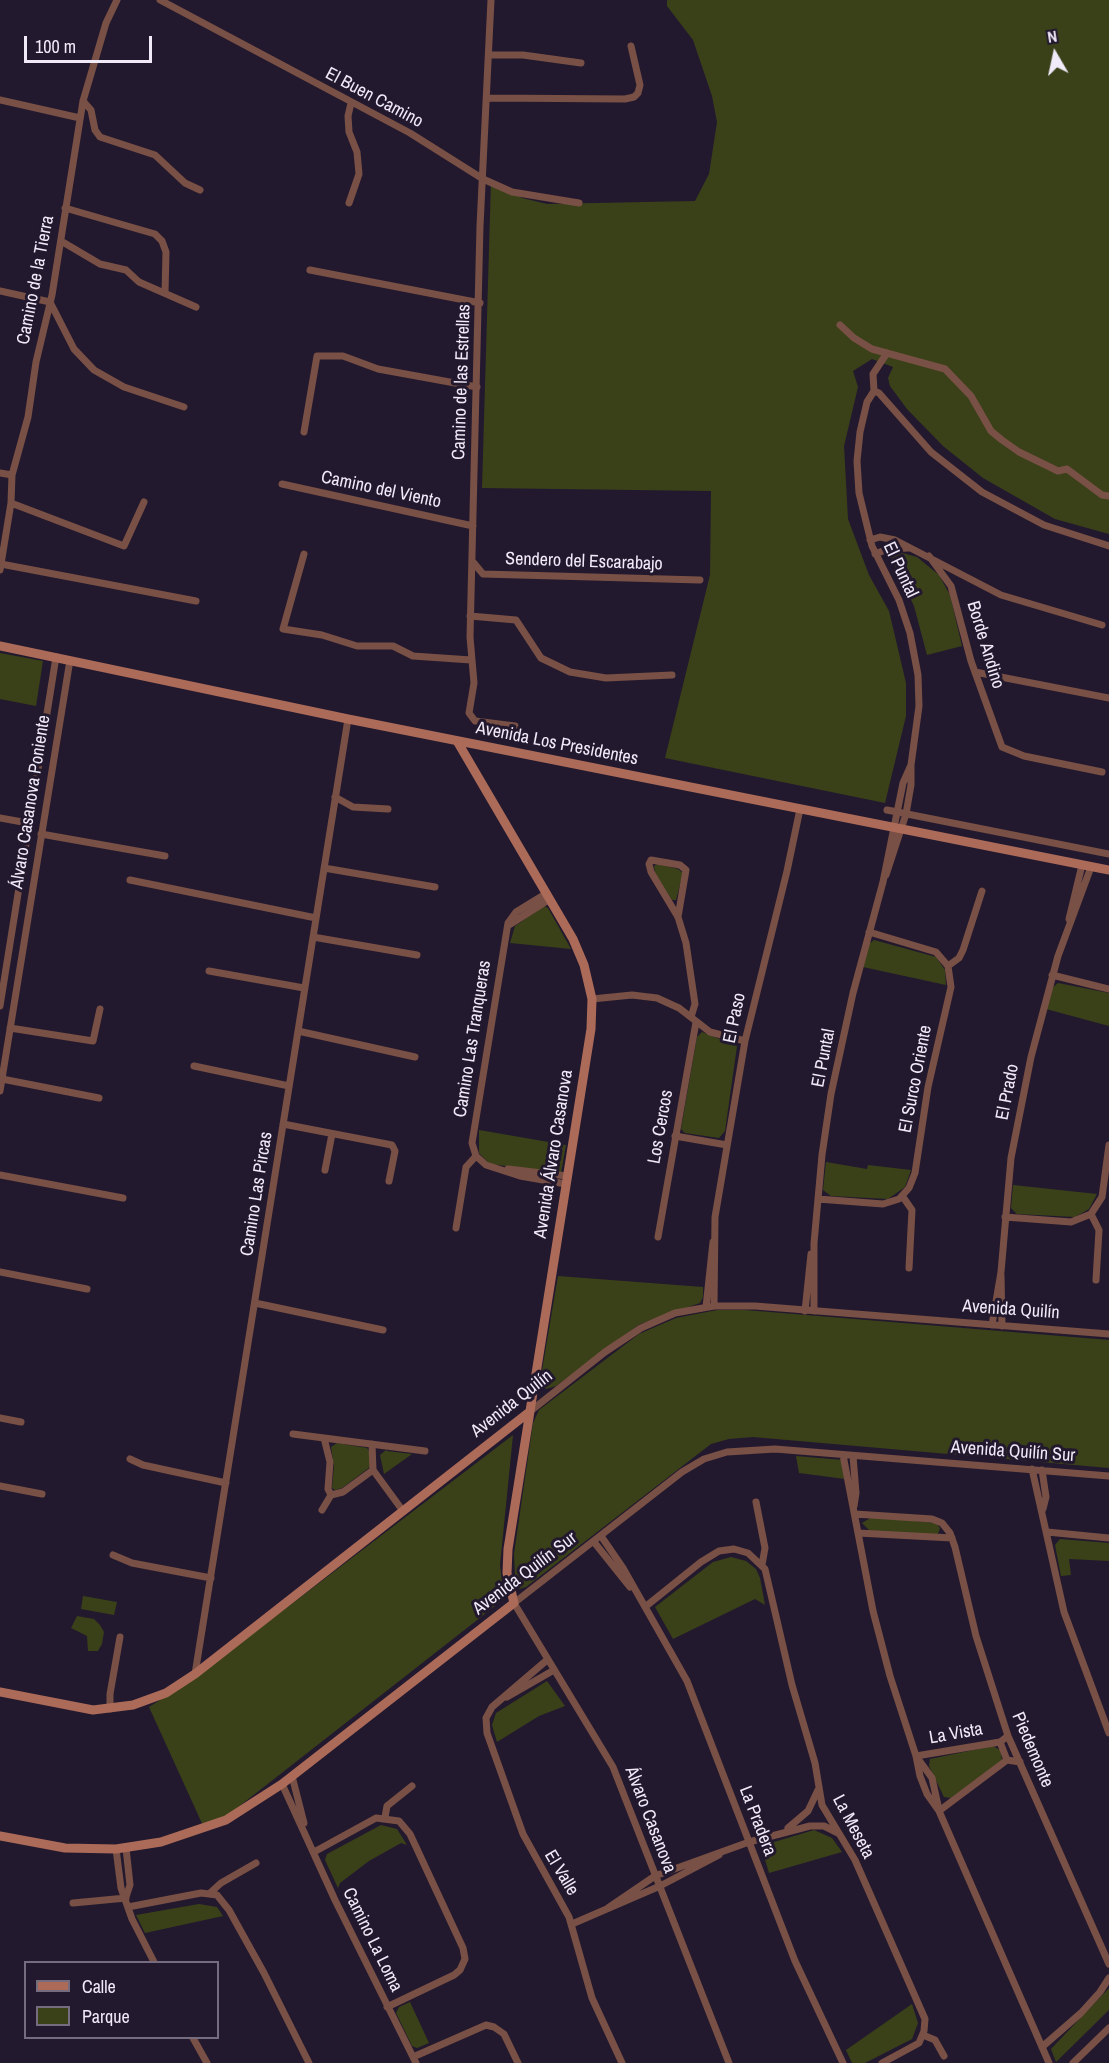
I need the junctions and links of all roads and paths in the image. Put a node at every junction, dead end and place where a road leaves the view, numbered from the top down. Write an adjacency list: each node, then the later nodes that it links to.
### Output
1 (117, 0): 9 (street, Camino de la Tierra)
2 (159, 0): 10 (street, El Buen Camino)
3 (491, 0): 5 (street, Camino de las Estrellas)
4 (631, 46): 7 (street)
5 (489, 55): 6 (street); 7 (street, Camino de las Estrellas)
6 (581, 63)
7 (488, 98): 12 (street, Camino de las Estrellas)
8 (0, 100): 11 (street)
9 (83, 101): 11 (street, Camino de la Tierra); 13 (street)
10 (351, 103): 12 (street, El Buen Camino); 14 (street)
11 (80, 118): 16 (street, Camino de la Tierra)
12 (483, 178): 15 (street, El Buen Camino); 22 (street, Camino de las Estrellas)
13 (200, 190)
14 (349, 203)
15 (579, 203)
16 (65, 207): 17 (street, Camino de la Tierra); 20 (street)
17 (61, 241): 20 (street); 21 (street, Camino de la Tierra)
18 (310, 270): 22 (street)
19 (0, 291): 21 (street)
20 (165, 294): 23 (street)
21 (50, 302): 28 (street); 31 (street, Camino de la Tierra)
22 (480, 303): 26 (street, Camino de las Estrellas)
23 (196, 307)
24 (840, 325): 25 (street)
25 (887, 353): 27 (street, El Puntal); 33 (street)
26 (477, 387): 29 (street); 36 (street, Camino de las Estrellas)
27 (874, 391): 37 (street, El Puntal); 38 (street)
28 (184, 407)
29 (304, 432)
30 (0, 473): 31 (street)
31 (12, 475): 35 (street, Camino de la Tierra)
32 (282, 484): 36 (street, Camino del Viento)
33 (1109, 496)
34 (144, 502): 35 (street)
35 (11, 503): 44 (street, Camino de la Tierra)
36 (473, 526): 43 (street, Camino de las Estrellas)
37 (870, 540): 39 (street); 41 (street, El Puntal)
38 (1109, 546)
39 (913, 549): 41 (street); 42 (street)
40 (304, 554): 54 (street)
41 (875, 554): 61 (street, El Puntal)
42 (929, 556): 45 (street); 47 (street, Borde Andino)
43 (473, 562): 46 (street, Sendero del Escarabajo); 49 (street, Camino de las Estrellas)
44 (1, 567): 48 (street)
45 (964, 576): 47 (street); 50 (street)
46 (700, 580)
47 (951, 586): 55 (street, Borde Andino)
48 (196, 601)
49 (470, 616): 54 (street, Camino de las Estrellas); 56 (street)
50 (1102, 625)
51 (0, 646): 52 (street, Avenida Los Presidentes)
52 (56, 657): 53 (street, Avenida Los Presidentes); 63 (street, Álvaro Casanova Poniente)
53 (70, 660): 58 (street, Avenida Los Presidentes); 64 (street, Álvaro Casanova Poniente)
54 (471, 660): 59 (street, Camino de las Estrellas)
55 (975, 672): 57 (street); 62 (street, Borde Andino)
56 (672, 675)
57 (1109, 698)
58 (348, 719): 60 (street, Avenida Los Presidentes); 65 (street, Camino Las Pircas)
59 (515, 726)
60 (457, 741): 67 (street, Avenida Los Presidentes); 83 (street, Avenida Álvaro Casanova)
61 (911, 765): 69 (street, El Puntal); 70 (street, El Puntal)
62 (1102, 772)
63 (34, 795): 64 (street); 72 (street, Álvaro Casanova Poniente)
64 (47, 797): 74 (street, Álvaro Casanova Poniente)
65 (335, 797): 66 (street); 78 (street, Camino Las Pircas)
66 (388, 809)
67 (800, 809): 73 (street, Avenida Los Presidentes); 101 (street, El Paso)
68 (887, 810): 69 (street)
69 (896, 812): 70 (street); 73 (street, El Puntal)
70 (906, 814): 73 (street, El Puntal); 75 (street)
71 (0, 818): 72 (street)
72 (28, 823): 92 (street, Álvaro Casanova Poniente)
73 (897, 829): 77 (street, Avenida Los Presidentes); 86 (street, El Puntal)
74 (41, 834): 76 (street); 99 (street, Álvaro Casanova Poniente)
75 (1109, 854)
76 (165, 856)
77 (1086, 866): 79 (street, Avenida Los Presidentes); 91 (street, El Prado)
78 (324, 868): 81 (street); 85 (street, Camino Las Pircas)
79 (1109, 870)
80 (130, 880): 85 (street)
81 (435, 887)
82 (982, 891): 89 (street)
83 (548, 896): 95 (street, Avenida Álvaro Casanova); 113 (street, Camino Las Tranqueras)
84 (678, 917): 84 (street, Los Cercos); 98 (street, Los Cercos)
85 (316, 918): 87 (street, Camino Las Pircas)
86 (869, 932): 89 (street); 120 (street, El Puntal)
87 (313, 937): 88 (street); 93 (street, Camino Las Pircas)
88 (417, 955)
89 (948, 966): 118 (street, El Surco Oriente)
90 (209, 971): 93 (street)
91 (1052, 975): 94 (street); 122 (street, El Prado)
92 (2, 978): 96 (street, Álvaro Casanova Poniente)
93 (304, 988): 100 (street, Camino Las Pircas)
94 (1109, 989)
95 (592, 999): 98 (street); 116 (street, Avenida Álvaro Casanova)
96 (0, 1006)
97 (100, 1009): 99 (street)
98 (694, 1019): 101 (street); 110 (street, Los Cercos)
99 (10, 1028): 104 (street, Álvaro Casanova Poniente)
100 (298, 1031): 102 (street); 105 (street, Camino Las Pircas)
101 (745, 1041): 111 (street, El Paso)
102 (415, 1057)
103 (194, 1066): 105 (street)
104 (2, 1079): 106 (street, Álvaro Casanova Poniente); 107 (street)
105 (289, 1086): 108 (street, Camino Las Pircas)
106 (0, 1091)
107 (99, 1098)
108 (283, 1124): 109 (street); 132 (street, Camino Las Pircas)
109 (332, 1134): 114 (street); 117 (street)
110 (675, 1136): 111 (street); 125 (street, Los Cercos)
111 (727, 1144): 124 (street, El Paso)
112 (1109, 1145): 121 (street)
113 (476, 1156): 116 (street); 123 (street, Camino Las Tranqueras)
114 (325, 1170)
115 (0, 1175): 119 (street)
116 (567, 1180): 141 (street, Avenida Álvaro Casanova)
117 (389, 1181)
118 (903, 1197): 120 (street); 127 (street)
119 (123, 1198)
120 (818, 1199): 126 (street, El Puntal)
121 (1091, 1214): 122 (street); 130 (street)
122 (1005, 1217): 129 (street, El Prado)
123 (456, 1228)
124 (714, 1236): 133 (street, El Paso); 134 (street, El Paso)
125 (658, 1237)
126 (814, 1243): 135 (street, El Puntal); 136 (street, El Puntal)
127 (909, 1268)
128 (0, 1272): 131 (street)
129 (1000, 1272): 137 (street, El Prado); 138 (street, El Prado)
130 (1096, 1280)
131 (87, 1289)
132 (255, 1303): 139 (street); 155 (street, Camino Las Pircas)
133 (714, 1305): 134 (street, Avenida Quilín); 135 (street, Avenida Quilín)
134 (706, 1307): 141 (street, Avenida Quilín)
135 (805, 1311): 136 (street, Avenida Quilín)
136 (814, 1311): 137 (street, Avenida Quilín)
137 (992, 1325): 138 (street, Avenida Quilín)
138 (1002, 1326): 140 (street, Avenida Quilín)
139 (383, 1330)
140 (1109, 1334)
141 (528, 1413): 163 (street, Avenida Quilín); 177 (street, Avenida Álvaro Casanova)
142 (0, 1418): 143 (street)
143 (21, 1422)
144 (293, 1434): 145 (street)
145 (324, 1438): 146 (street); 158 (street)
146 (372, 1444): 147 (street); 152 (street)
147 (425, 1451)
148 (843, 1455): 149 (street, Avenida Quilín Sur); 160 (street); 167 (street, Avenida Quilín Sur)
149 (853, 1456): 151 (street, Avenida Quilín Sur); 160 (street)
150 (130, 1459): 155 (street)
151 (1032, 1469): 153 (street, Avenida Quilín Sur); 161 (street)
152 (373, 1470): 158 (street); 163 (street)
153 (1042, 1470): 154 (street, Avenida Quilín Sur); 161 (street)
154 (1109, 1476)
155 (226, 1483): 175 (street, Camino Las Pircas)
156 (0, 1486): 157 (street)
157 (42, 1494)
158 (331, 1495): 162 (street)
159 (756, 1502): 170 (street, La Meseta)
160 (854, 1506): 164 (street)
161 (1043, 1509): 165 (street)
162 (322, 1510)
163 (404, 1511): 182 (street, Avenida Quilín)
164 (855, 1514): 166 (street); 168 (street)
165 (1047, 1532): 169 (street); 186 (street)
166 (858, 1533): 168 (street); 189 (street)
167 (601, 1536): 171 (street, Avenida Quilín Sur); 176 (street, La Pradera)
168 (952, 1538): 187 (street, Piedemonte)
169 (1109, 1538)
170 (763, 1539): 172 (street); 174 (street, La Meseta)
171 (594, 1542): 176 (street, La Pradera); 177 (street, Avenida Quilín Sur)
172 (750, 1554): 174 (street); 178 (street)
173 (113, 1555): 175 (street)
174 (762, 1565): 195 (street, La Meseta)
175 (211, 1578): 182 (street, Camino Las Pircas)
176 (636, 1594): 178 (street, La Pradera)
177 (514, 1603): 180 (street, Álvaro Casanova); 192 (street, Avenida Quilín Sur)
178 (645, 1607): 202 (street, La Pradera)
179 (120, 1636): 185 (street)
180 (548, 1660): 181 (street, Álvaro Casanova); 184 (street, El Valle)
181 (554, 1670): 184 (street); 207 (street, Álvaro Casanova)
182 (195, 1674): 185 (street, Avenida Quilín)
183 (0, 1692): 185 (street, Avenida Quilín)
184 (500, 1701): 214 (street, El Valle)
185 (110, 1709)
186 (1109, 1733)
187 (1008, 1736): 188 (street, La Vista); 191 (street, Piedemonte)
188 (1000, 1742): 189 (street, La Vista); 190 (street, La Vista)
189 (916, 1756): 196 (street)
190 (1007, 1760): 191 (street); 196 (street)
191 (1020, 1762): 216 (street, Piedemonte)
192 (292, 1776): 193 (street, Avenida Quilín Sur); 198 (street, Camino La Loma)
193 (282, 1784): 198 (street, Camino La Loma); 203 (street, Avenida Quilín Sur)
194 (412, 1786): 197 (street)
195 (818, 1788): 199 (street); 200 (street, La Meseta)
196 (939, 1811): 222 (street)
197 (385, 1817): 205 (street); 218 (street)
198 (305, 1829): 205 (street, Camino La Loma)
199 (783, 1831): 200 (street); 202 (street)
200 (840, 1835): 220 (street, La Meseta)
201 (0, 1836): 203 (street, Avenida Quilín Sur)
202 (749, 1842): 204 (street); 230 (street, La Pradera)
203 (121, 1849): 210 (street)
204 (724, 1851): 207 (street); 208 (street)
205 (314, 1852): 218 (street, Camino La Loma)
206 (256, 1863): 209 (street)
207 (655, 1876): 208 (street, Álvaro Casanova); 213 (street)
208 (660, 1886): 213 (street); 229 (street, Álvaro Casanova)
209 (210, 1893): 212 (street); 226 (street)
210 (126, 1897): 211 (street); 212 (street)
211 (73, 1903)
212 (128, 1907): 215 (street)
213 (608, 1908): 214 (street)
214 (572, 1924): 228 (street, El Valle)
215 (154, 1961)
216 (1109, 1964)
217 (1109, 1978): 222 (street)
218 (387, 2007): 224 (street, Camino La Loma)
219 (1109, 2028): 233 (street)
220 (923, 2036): 223 (street); 231 (street)
221 (195, 2039): 225 (street)
222 (1042, 2047): 232 (street)
223 (944, 2056)
224 (414, 2060): 227 (street)
225 (207, 2063)
226 (309, 2063)
227 (518, 2063)
228 (622, 2063)
229 (729, 2063)
230 (843, 2063)
231 (882, 2063)
232 (1049, 2063)
233 (1073, 2063)

